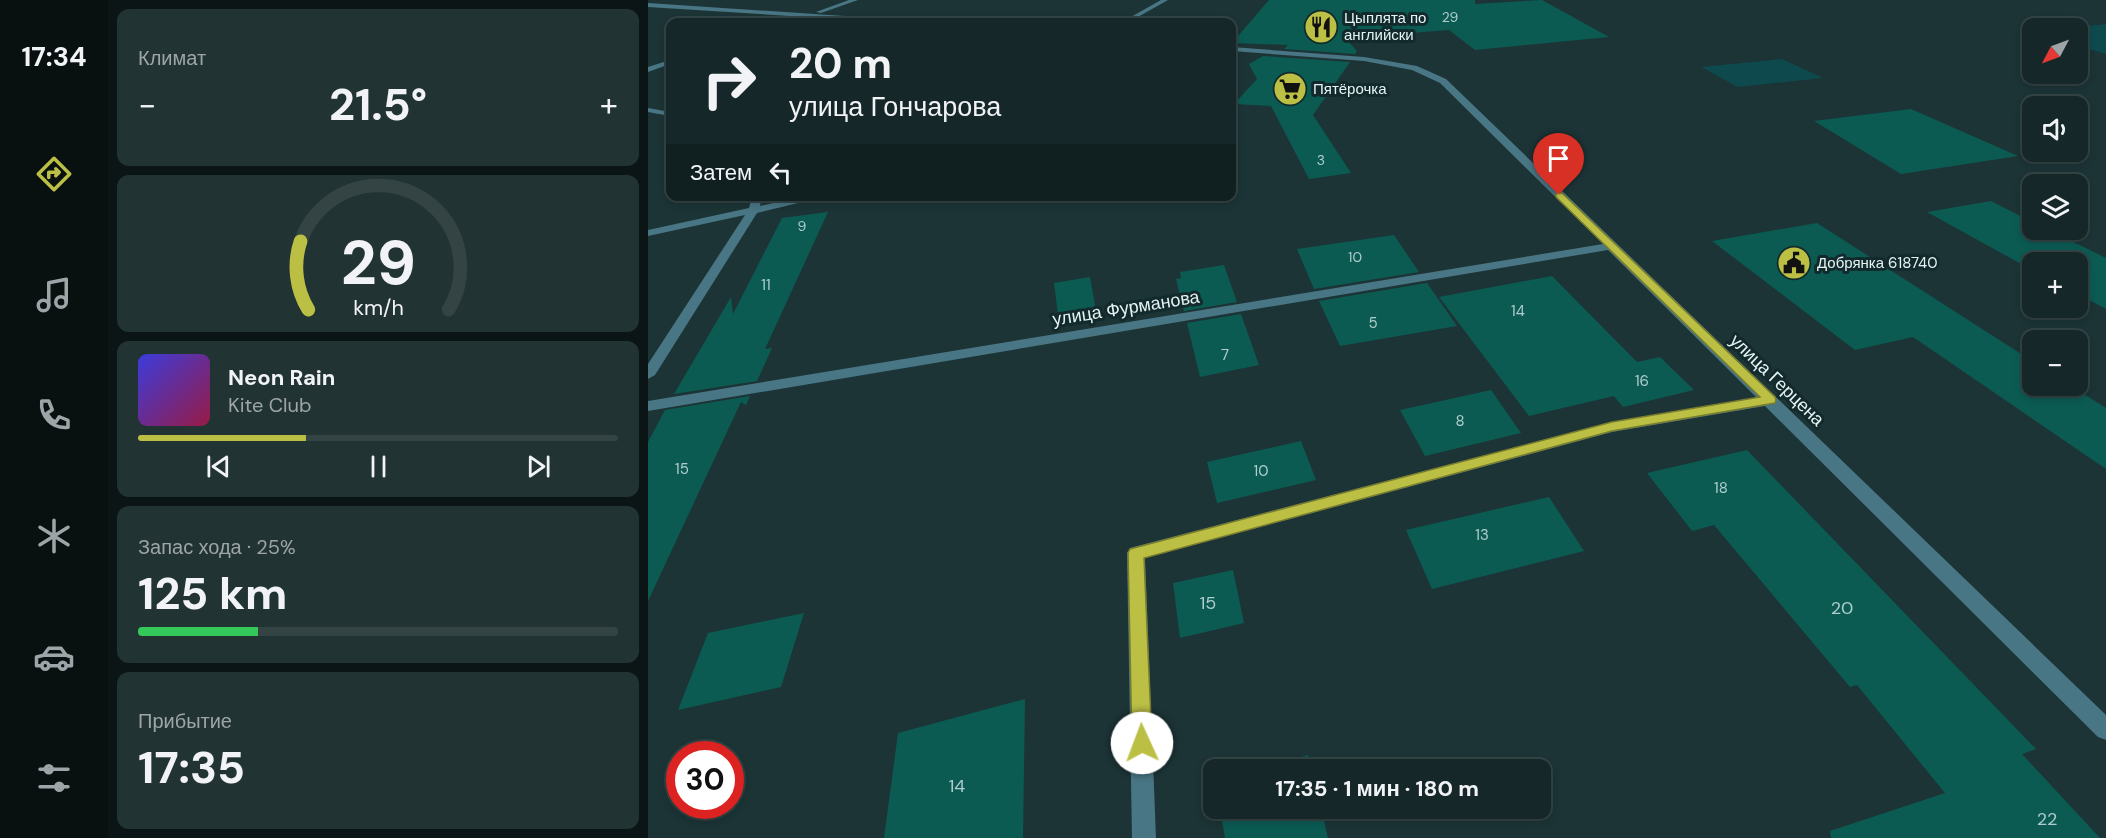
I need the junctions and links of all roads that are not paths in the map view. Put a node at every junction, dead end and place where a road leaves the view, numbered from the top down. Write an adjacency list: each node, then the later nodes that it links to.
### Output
1 (709, 0): 5 (street)
2 (855, 0): 7 (street)
3 (1165, 0): 10 (street)
4 (648, 5): 5 (street)
5 (684, 7): 6 (street); 7 (street)
6 (657, 14)
7 (811, 14): 8 (street); 9 (street)
8 (800, 18)
9 (858, 18)
10 (1132, 18)
11 (1236, 49): 20 (street, улица Герцена)
12 (666, 63): 13 (street)
13 (648, 70)
14 (648, 110): 15 (street)
15 (666, 113)
16 (756, 201): 18 (street)
17 (798, 201): 18 (street)
18 (754, 210): 19 (street); 21 (street)
19 (648, 232)
20 (1611, 246): 22 (street, улица Герцена); 23 (street, улица Фурманова)
21 (648, 375)
22 (1770, 400): 24 (street, улица Герцена); 25 (street)
23 (648, 406)
24 (2106, 730)
25 (1144, 838)

